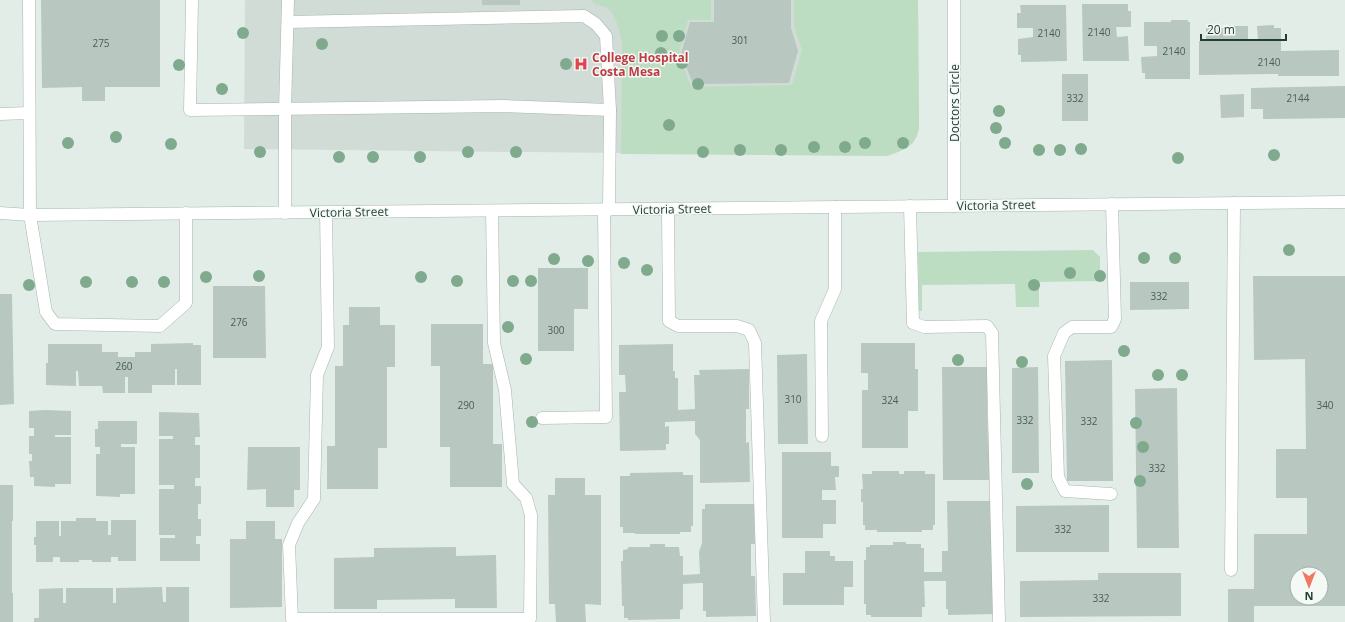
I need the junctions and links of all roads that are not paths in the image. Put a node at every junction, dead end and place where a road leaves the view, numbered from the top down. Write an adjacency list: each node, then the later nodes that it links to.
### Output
1 (29, 0): 8 (main road)
2 (192, 0): 6 (main road)
3 (288, 0): 5 (main road)
4 (954, 0): 14 (main road, Doctors Circle)
5 (288, 22): 6 (main road); 7 (main road)
6 (284, 109): 7 (main road); 21 (main road)
7 (610, 110): 17 (main road)
8 (29, 113): 9 (main road); 23 (main road)
9 (0, 114)
10 (1345, 202): 11 (main road, Victoria Street)
11 (1234, 203): 12 (main road, Victoria Street); 27 (main road)
12 (1112, 204): 14 (main road, Victoria Street); 26 (main road)
13 (910, 206): 14 (main road, Victoria Street); 15 (main road, Victoria Street); 28 (main road)
14 (954, 206)
15 (835, 207): 16 (main road, Victoria Street); 25 (main road)
16 (668, 209): 17 (main road, Victoria Street); 29 (main road)
17 (607, 210): 18 (main road, Victoria Street); 24 (main road)
18 (492, 211): 19 (main road, Victoria Street); 19 (main road)
19 (326, 212): 21 (main road, Victoria Street)
20 (0, 213): 23 (main road, Victoria Street)
21 (284, 213): 22 (main road, Victoria Street)
22 (186, 214): 23 (main road, Victoria Street); 23 (main road)
23 (30, 215)
24 (542, 418)
25 (822, 436)
26 (1111, 494)
27 (1231, 570)
28 (999, 620)
29 (764, 622)

